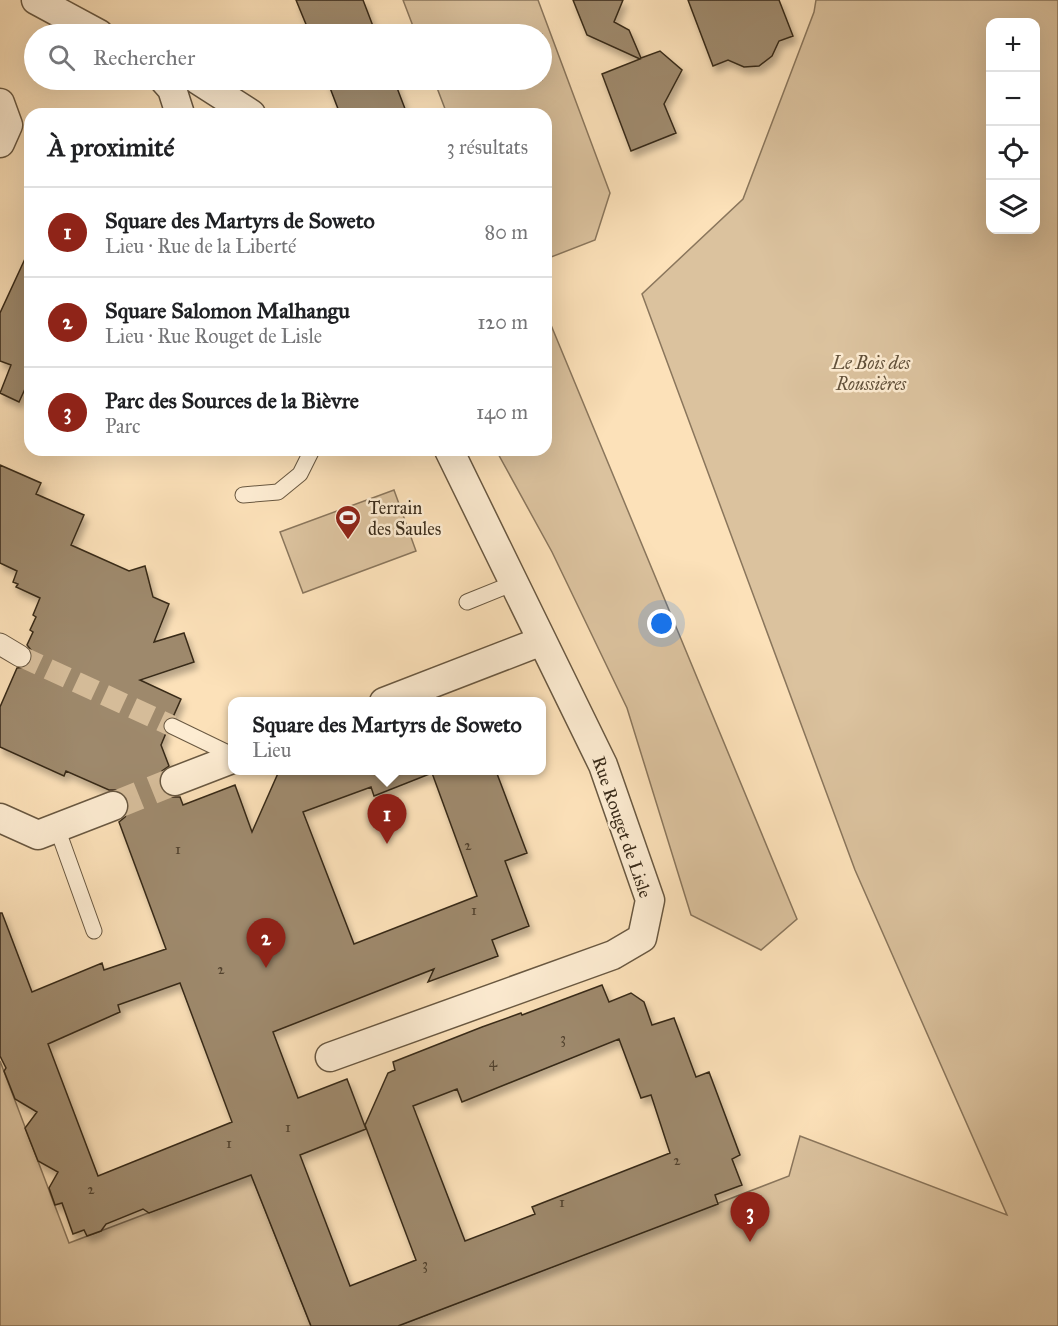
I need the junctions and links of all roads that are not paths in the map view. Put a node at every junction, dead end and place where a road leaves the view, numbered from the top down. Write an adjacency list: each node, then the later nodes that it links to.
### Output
1 (36, 0): 2 (street)
2 (80, 24)
3 (172, 90): 5 (street)
4 (213, 90): 6 (street)
5 (178, 108)
6 (241, 108)
7 (309, 456): 9 (lane)
8 (451, 456): 10 (street, Rue Rouget de Lisle)
9 (243, 495)
10 (514, 583): 11 (lane); 12 (street, Rue Rouget de Lisle)
11 (467, 602)
12 (542, 641): 15 (street); 24 (street, Rue Rouget de Lisle)
13 (0, 644): 14 (street)
14 (20, 656)
15 (397, 697)
16 (172, 726): 17 (lane)
17 (228, 755)
18 (228, 759): 19 (street)
19 (176, 781)
20 (112, 806): 22 (street)
21 (0, 818): 22 (street)
22 (57, 828): 23 (lane)
23 (94, 931)
24 (330, 1057)

